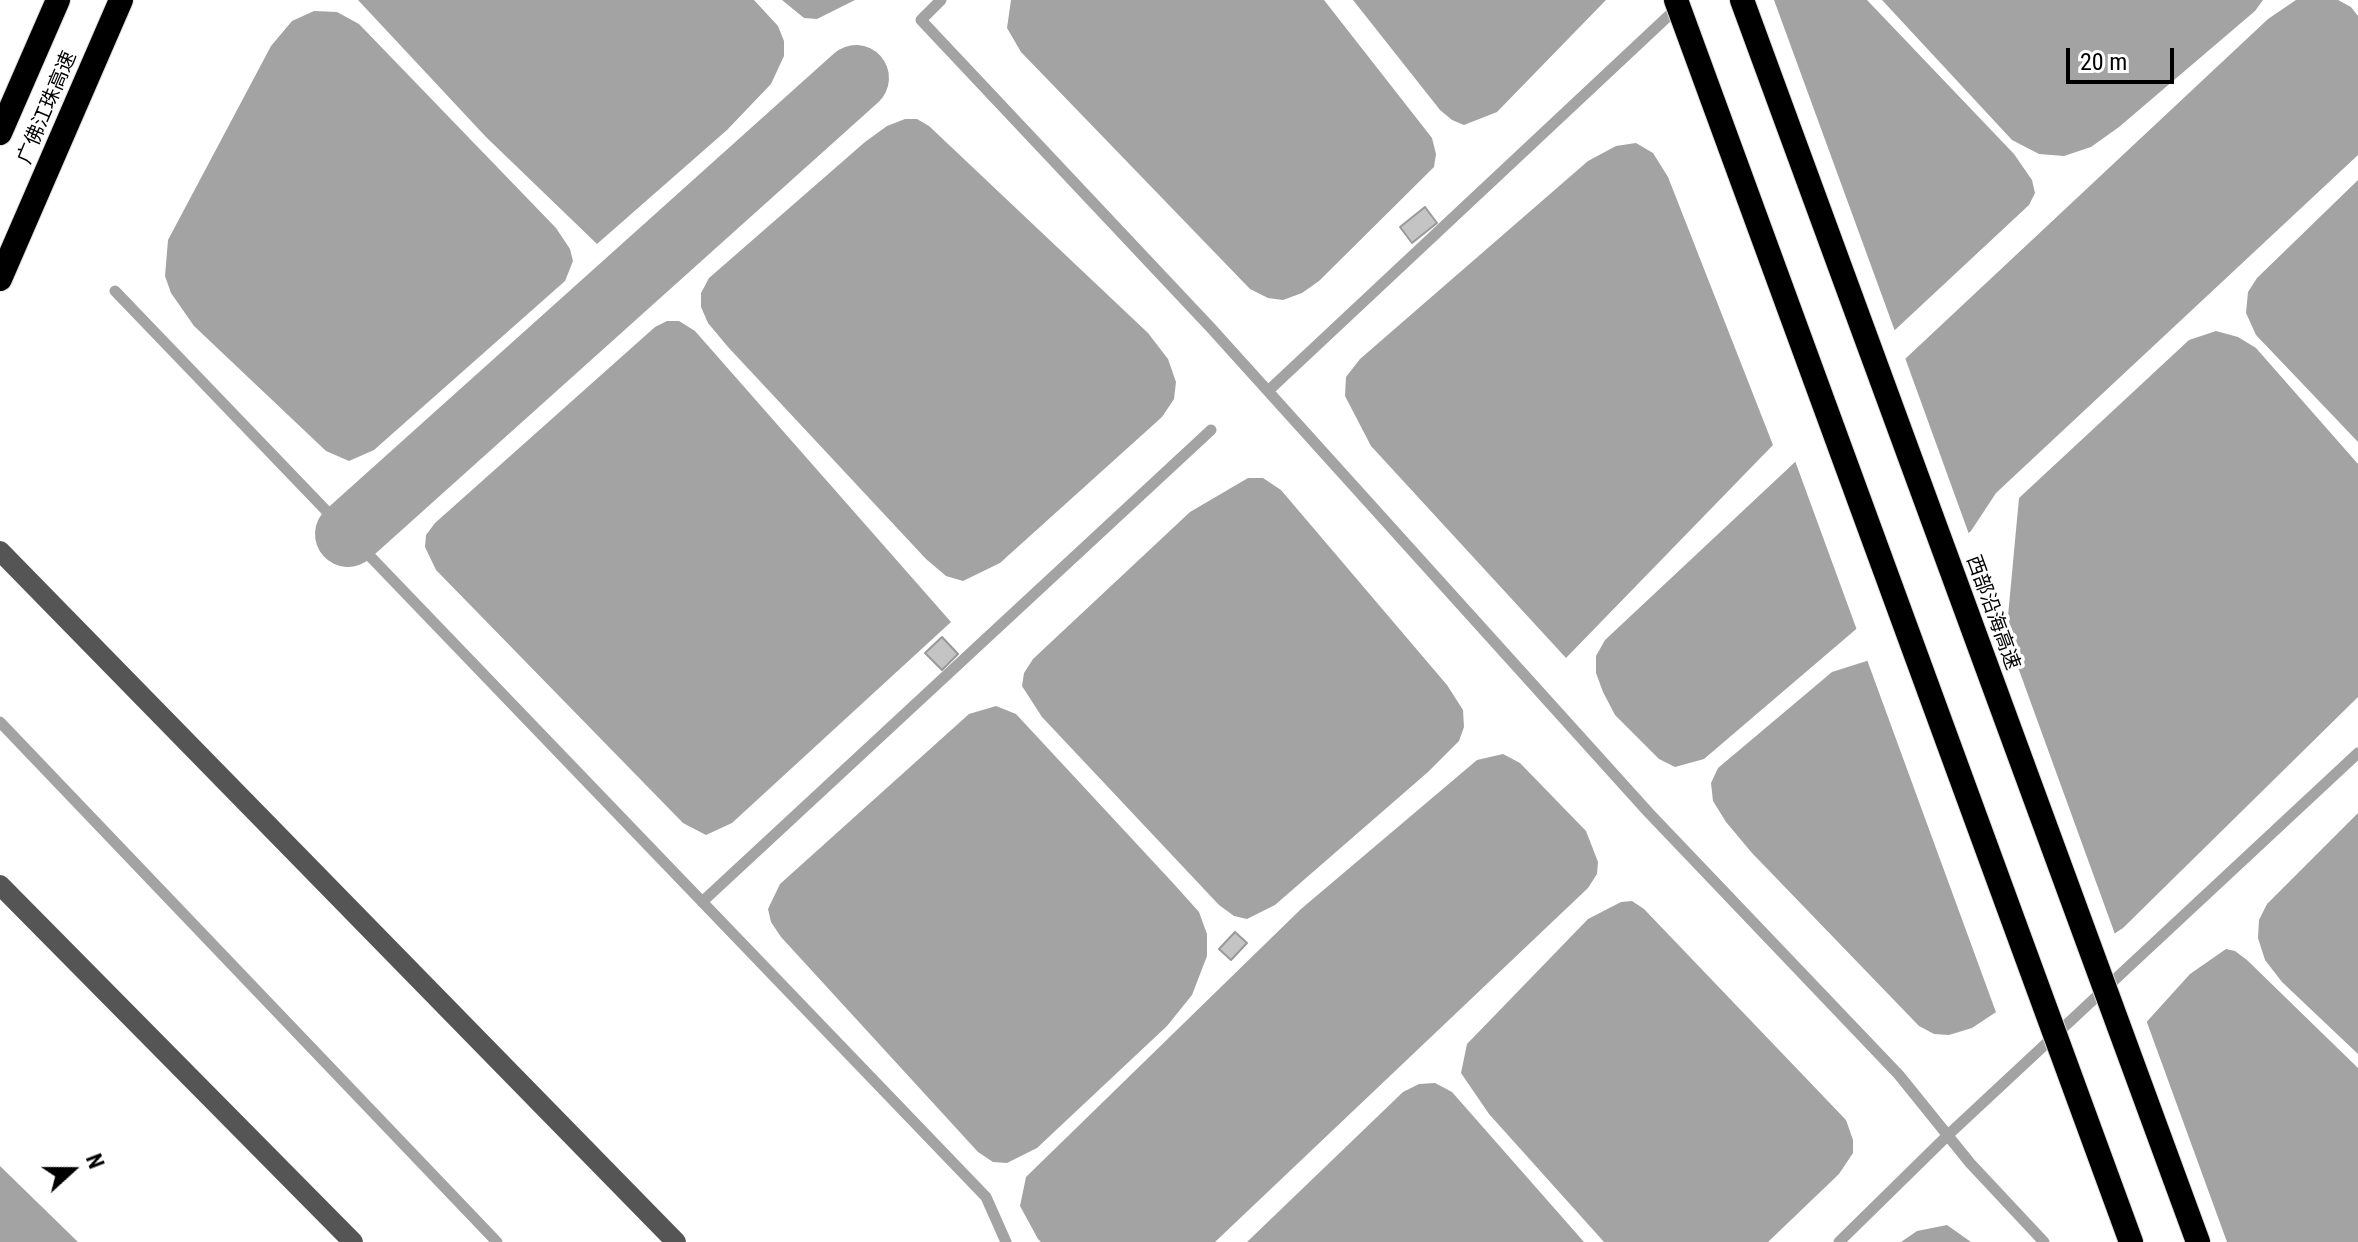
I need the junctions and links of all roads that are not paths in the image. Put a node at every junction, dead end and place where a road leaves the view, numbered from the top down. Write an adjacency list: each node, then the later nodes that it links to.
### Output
1 (58, 0): 5 (highway, 广佛江珠高速)
2 (121, 0): 6 (highway, 广佛江珠高速)
3 (1676, 0): 11 (highway)
4 (1742, 0): 12 (highway, 西部沿海高速)
5 (0, 133)
6 (0, 279)
7 (0, 551): 10 (street)
8 (0, 885): 9 (street)
9 (353, 1242)
10 (676, 1242)
11 (2131, 1242)
12 (2198, 1242)

